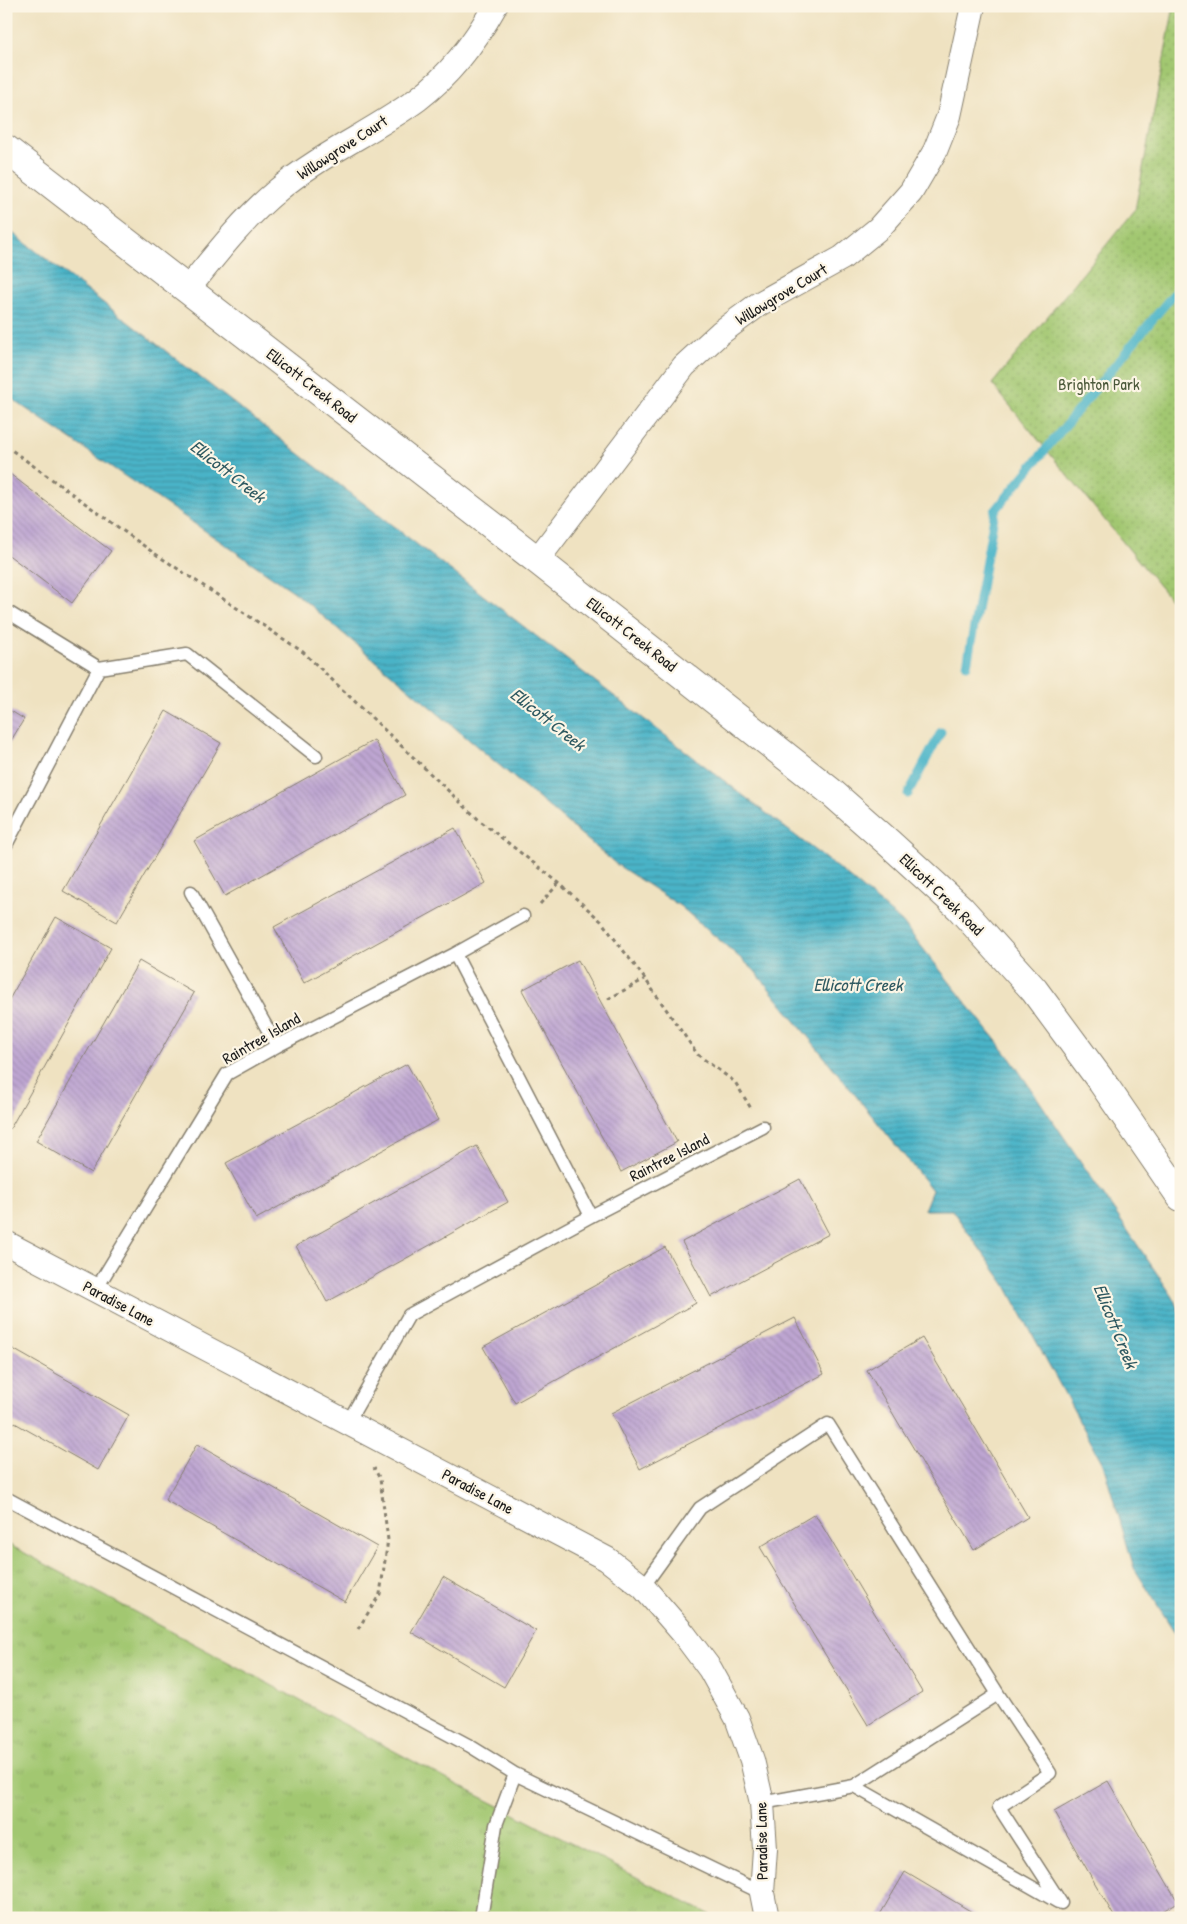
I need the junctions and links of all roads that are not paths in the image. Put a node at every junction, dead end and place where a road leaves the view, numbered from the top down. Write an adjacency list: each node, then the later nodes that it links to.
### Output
1 (495, 6): 4 (street, Willowgrove Court)
2 (973, 6): 5 (street, Willowgrove Court)
3 (6, 149): 4 (street, Ellicott Creek Road)
4 (188, 289): 5 (street, Ellicott Creek Road)
5 (537, 560): 15 (street, Ellicott Creek Road)
6 (6, 611): 7 (lane)
7 (99, 668): 8 (lane); 9 (lane)
8 (316, 756)
9 (6, 845)
10 (191, 892): 13 (lane)
11 (523, 916): 12 (lane, Raintree Island)
12 (455, 954): 13 (lane, Raintree Island); 16 (lane)
13 (277, 1046): 18 (lane, Raintree Island)
14 (762, 1127): 16 (lane, Raintree Island)
15 (1181, 1197)
16 (591, 1216): 19 (lane, Raintree Island)
17 (6, 1243): 18 (street, Paradise Lane)
18 (95, 1291): 19 (street, Paradise Lane)
19 (348, 1422): 21 (street, Paradise Lane)
20 (6, 1498): 23 (lane)
21 (642, 1587): 22 (lane); 25 (street, Paradise Lane)
22 (998, 1694): 24 (lane); 24 (lane)
23 (515, 1774): 26 (lane); 27 (lane)
24 (854, 1786): 25 (lane)
25 (762, 1803): 26 (street, Paradise Lane)
26 (762, 1893): 28 (street, Paradise Lane)
27 (481, 1918)
28 (768, 1918)

